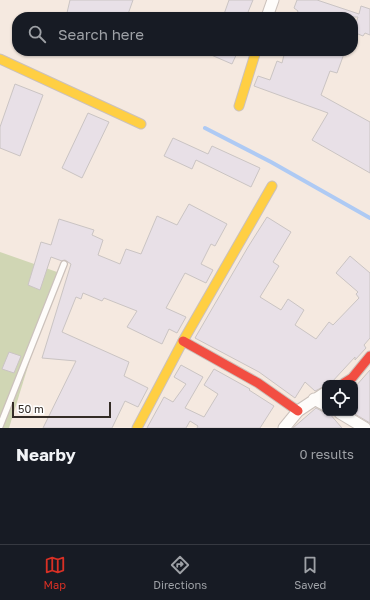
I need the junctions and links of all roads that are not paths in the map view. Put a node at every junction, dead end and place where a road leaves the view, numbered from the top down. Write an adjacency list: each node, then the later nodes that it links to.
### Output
1 (273, 0): 2 (street)
2 (269, 12)
3 (254, 56): 5 (street)
4 (0, 59): 6 (street)
5 (239, 106)
6 (141, 124)
7 (272, 186): 9 (street)
8 (64, 264): 17 (lane)
9 (183, 341): 15 (street); 18 (street)
10 (370, 356): 11 (street)
11 (349, 380)
12 (322, 395): 13 (street)
13 (314, 399): 14 (street); 15 (street)
14 (322, 403)
15 (298, 411): 19 (street)
16 (345, 416): 20 (street)
17 (0, 426)
18 (137, 428)
19 (284, 428)
20 (364, 428)

